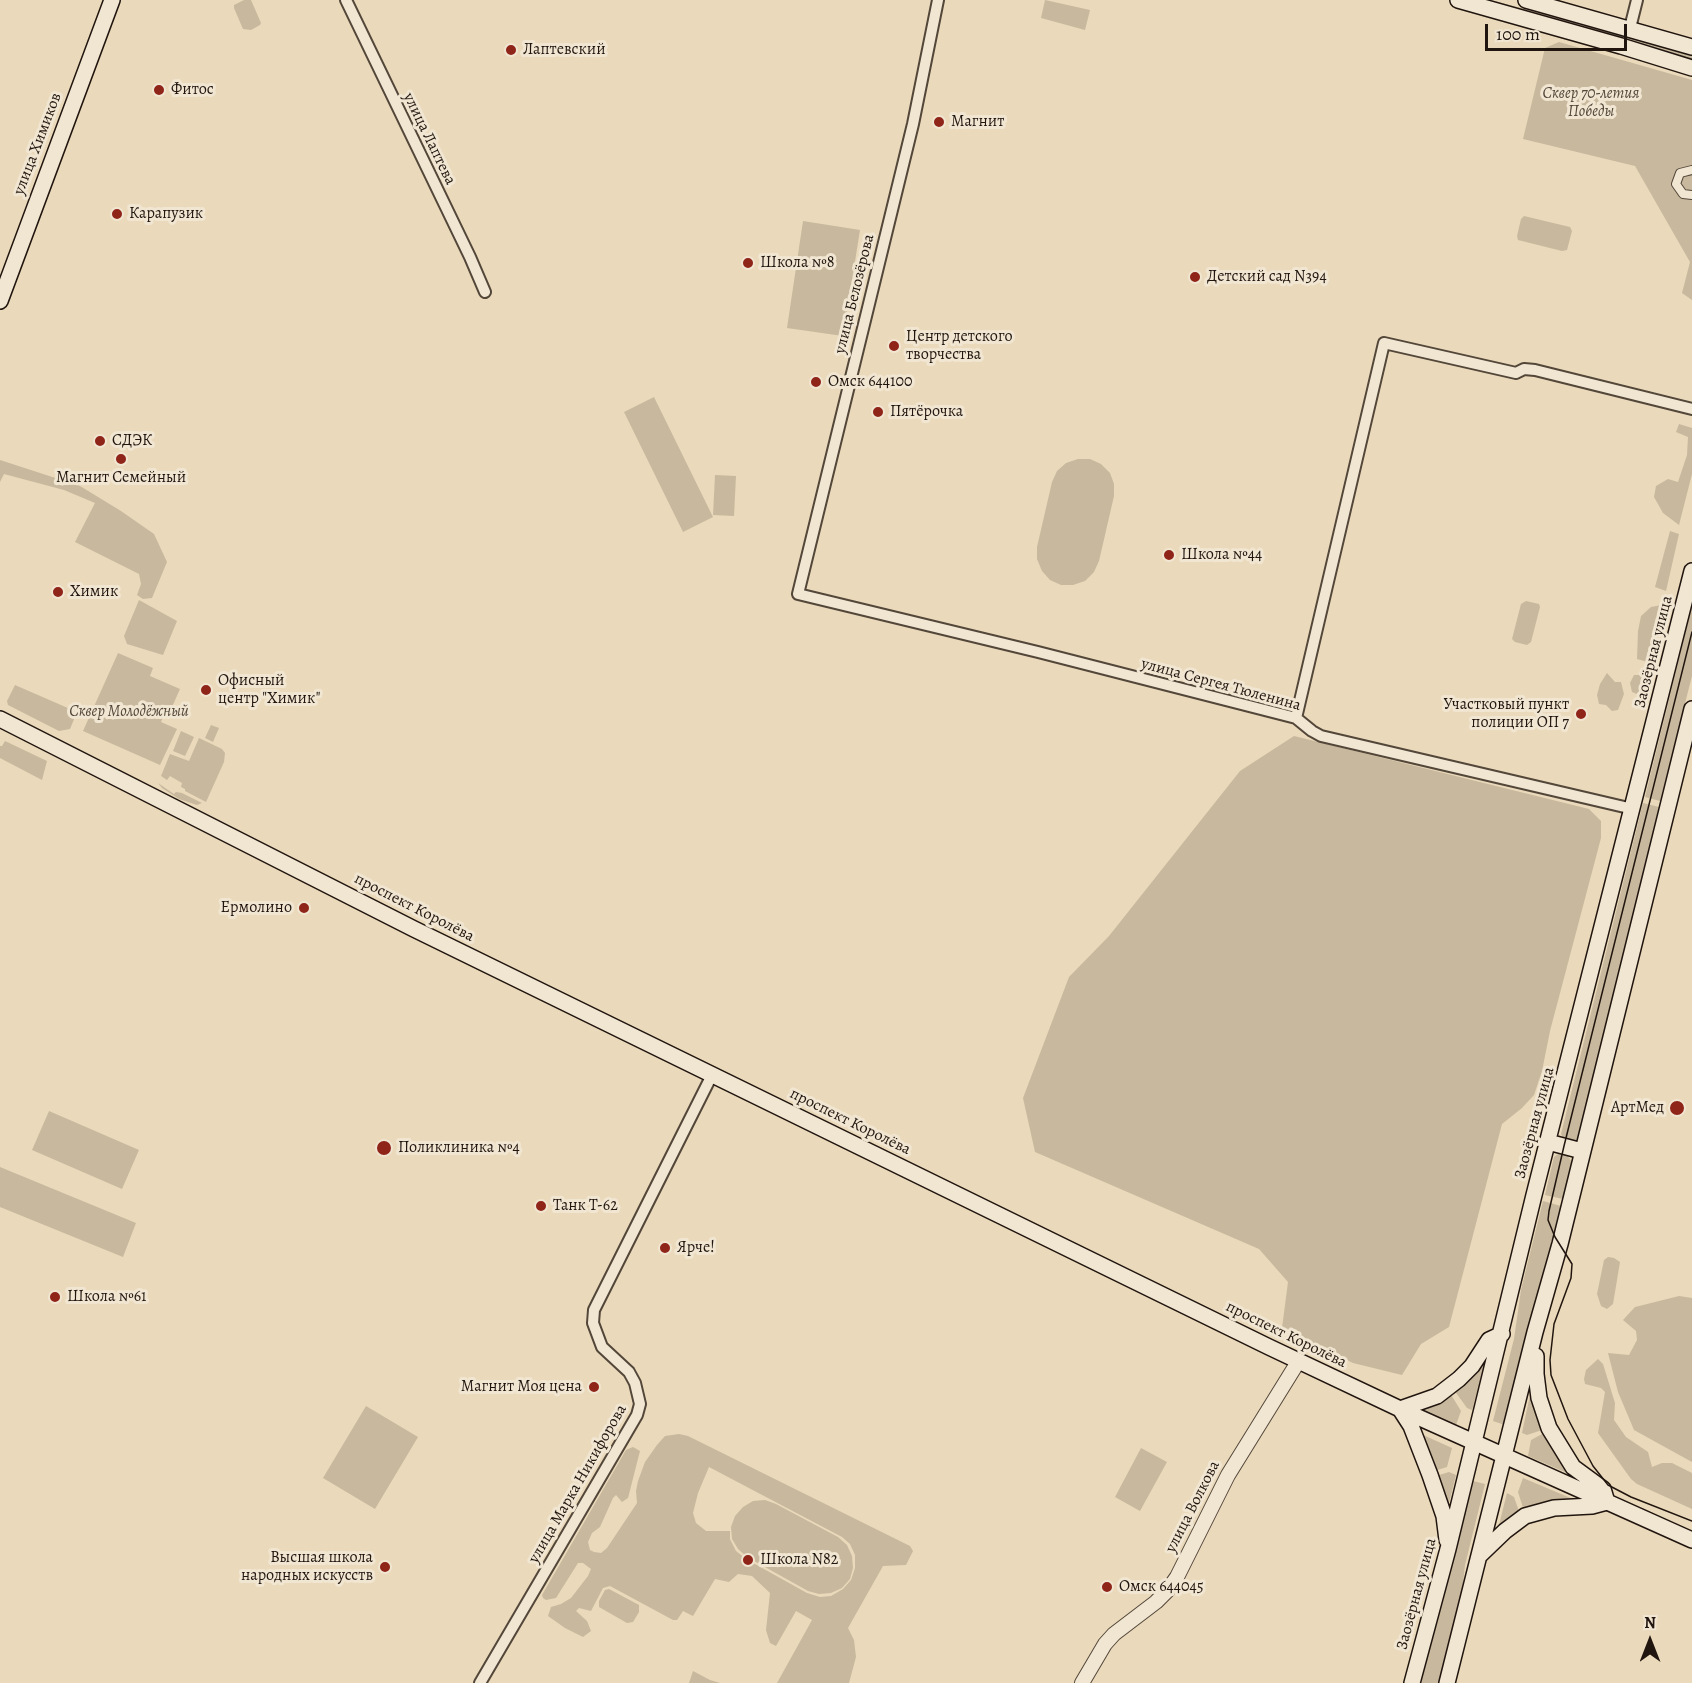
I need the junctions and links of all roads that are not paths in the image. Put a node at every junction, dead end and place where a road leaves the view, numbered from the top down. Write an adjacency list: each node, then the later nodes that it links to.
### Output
1 (112, 0): 13 (main road, улица Химиков)
2 (346, 0): 12 (street, улица Лаптева)
3 (938, 0): 16 (street, улица Белозёрова)
4 (1458, 0): 9 (main road)
5 (1526, 0): 7 (main road)
6 (1637, 0): 7 (street)
7 (1630, 28): 8 (main road)
8 (1692, 47)
9 (1692, 68)
10 (1692, 170): 11 (street)
11 (1692, 195)
12 (485, 292)
13 (0, 301)
14 (1692, 409): 18 (street)
15 (1692, 571): 20 (main road, Заозёрная улица)
16 (798, 594): 18 (street, улица Сергея Тюленина)
17 (1692, 709): 23 (main road)
18 (1296, 718): 20 (street, улица Сергея Тюленина)
19 (0, 719): 21 (main road, проспект Королёва)
20 (1633, 809): 22 (main road, Заозёрная улица)
21 (712, 1075): 26 (main road, проспект Королёва); 34 (street, улица Марка Никифорова)
22 (1548, 1142): 23 (main road); 25 (main road, Заозёрная улица)
23 (1582, 1151): 24 (main road)
24 (1536, 1332): 29 (main road); 30 (main road)
25 (1502, 1334): 27 (main road); 28 (main road, Заозёрная улица)
26 (1298, 1362): 27 (main road, проспект Королёва); 35 (street, улица Волкова)
27 (1400, 1409): 28 (main road, проспект Королёва); 32 (main road)
28 (1474, 1443): 29 (main road, проспект Королёва); 32 (main road, Заозёрная улица)
29 (1504, 1456): 30 (main road, проспект Королёва); 33 (main road)
30 (1608, 1502): 31 (main road, проспект Королёва); 33 (main road)
31 (1692, 1540)
32 (1448, 1549): 36 (main road, Заозёрная улица)
33 (1479, 1557): 37 (main road)
34 (480, 1683)
35 (1082, 1683)
36 (1412, 1683)
37 (1448, 1683)

